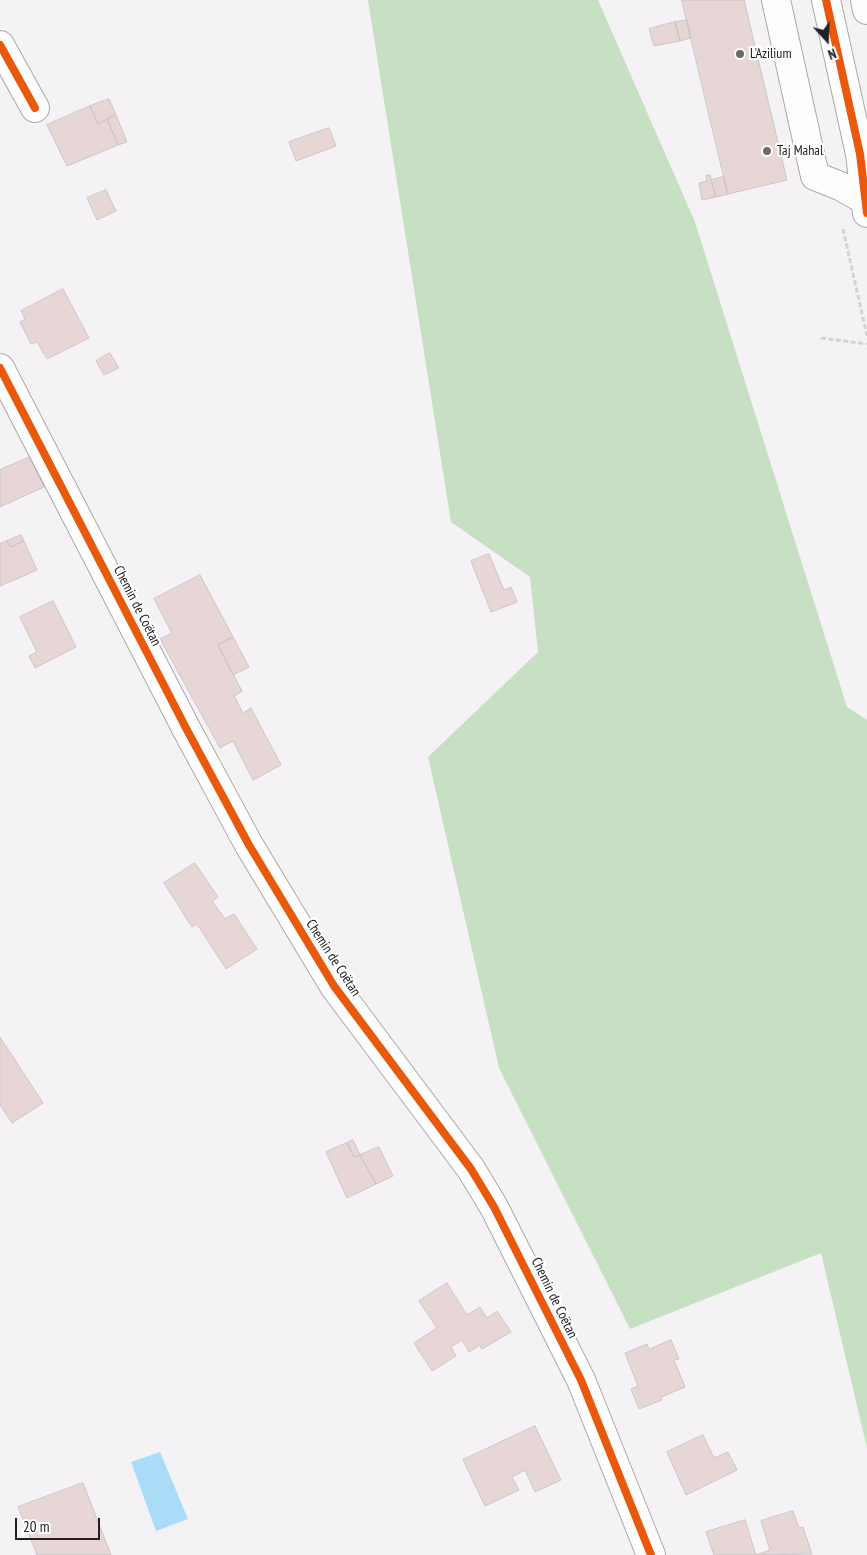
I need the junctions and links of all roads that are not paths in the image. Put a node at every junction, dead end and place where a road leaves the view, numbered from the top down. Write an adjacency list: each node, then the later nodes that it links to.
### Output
1 (776, 0): 7 (street)
2 (826, 0): 7 (street)
3 (865, 0): 4 (street)
4 (867, 10)
5 (0, 45): 6 (street)
6 (35, 108)
7 (866, 206)
8 (0, 368): 9 (street, Chemin de Coëtan)
9 (651, 1555)

